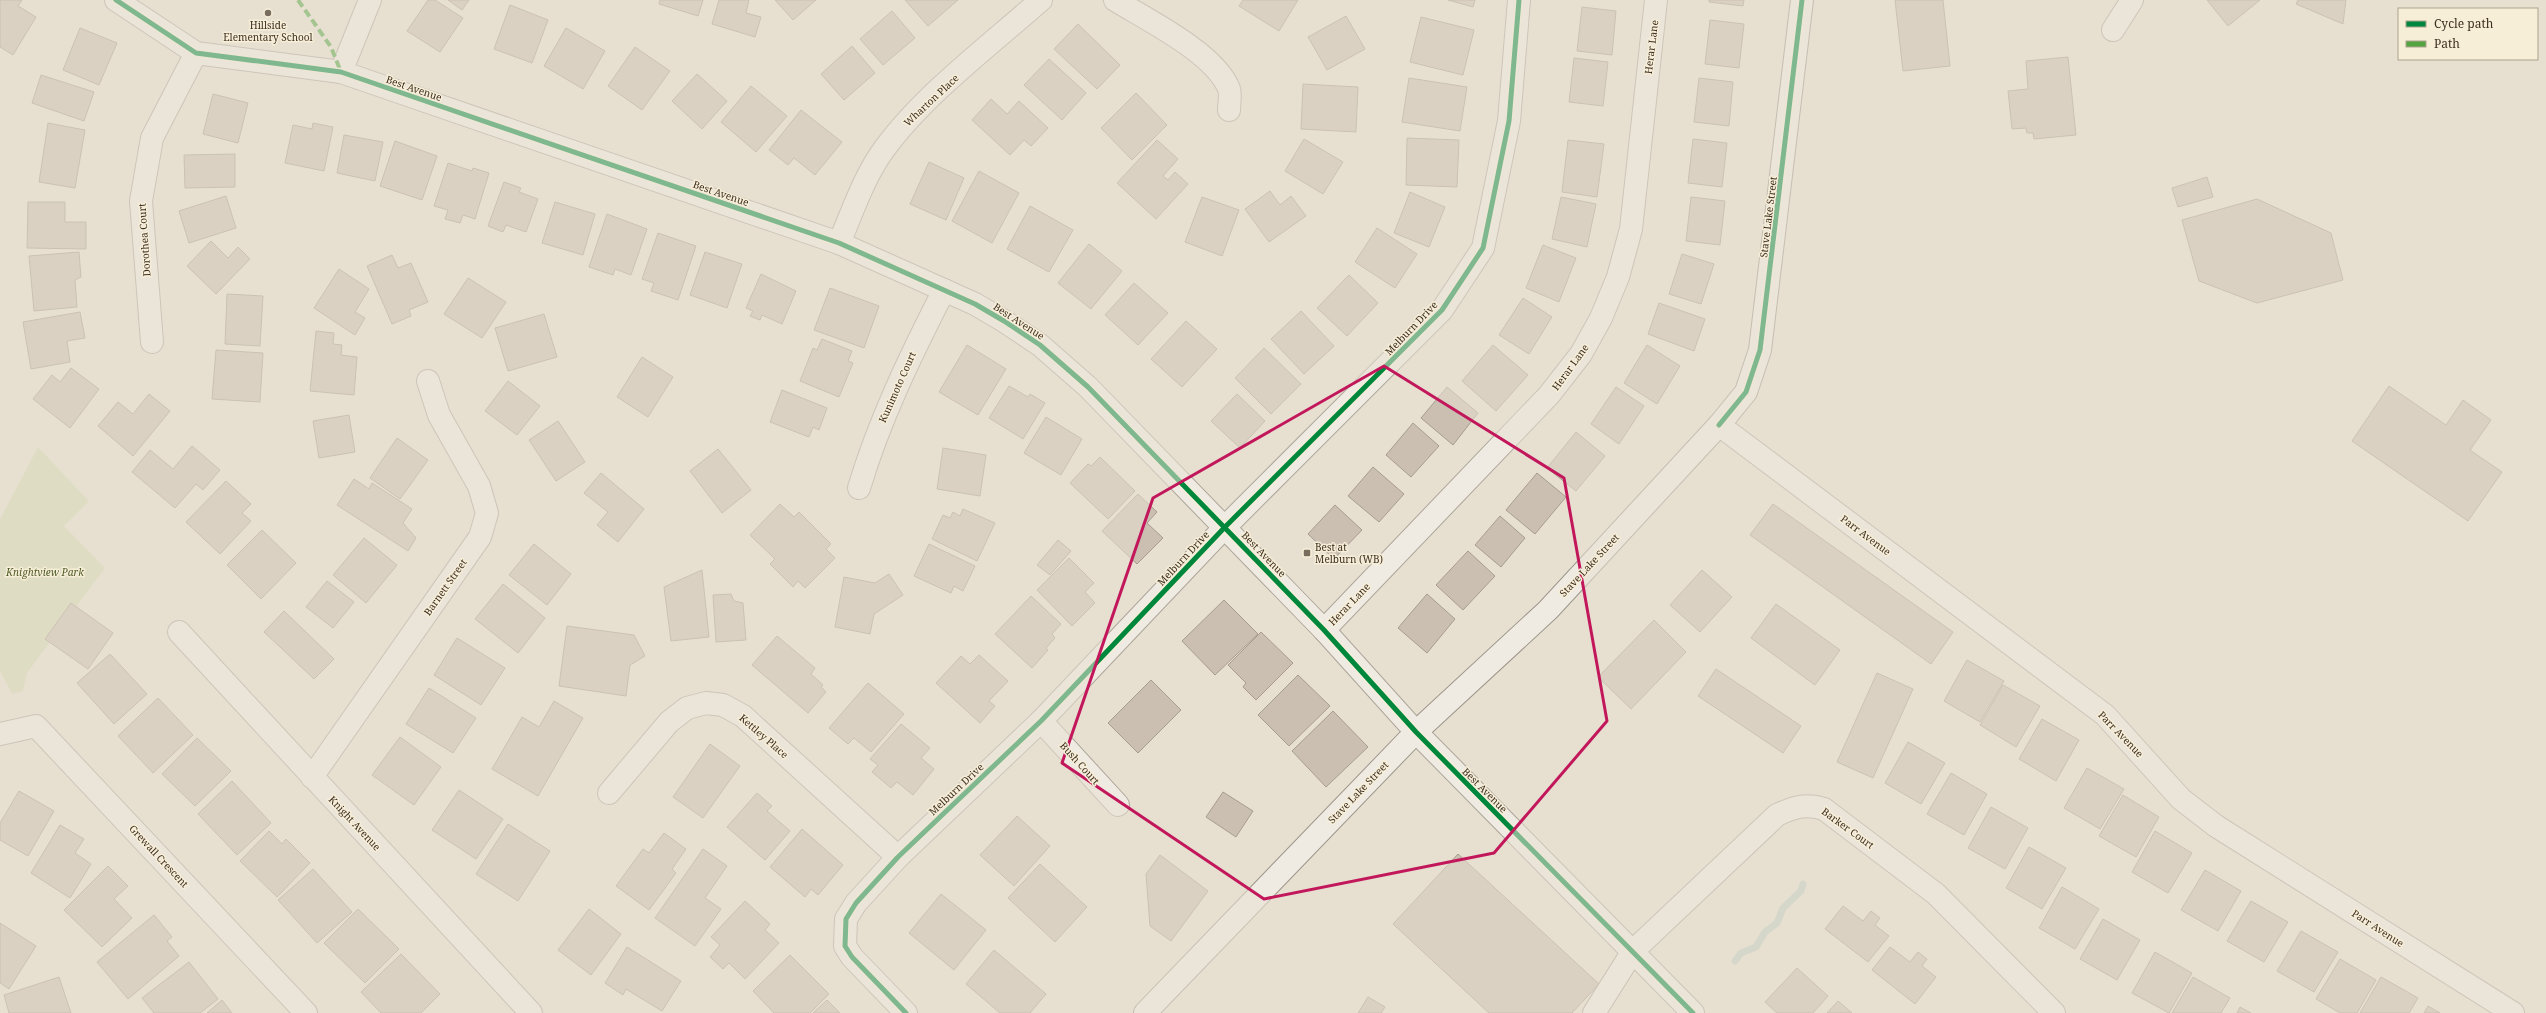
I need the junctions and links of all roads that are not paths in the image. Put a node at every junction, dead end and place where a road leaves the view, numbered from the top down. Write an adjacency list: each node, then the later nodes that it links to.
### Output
1 (116, 0): 10 (street, Best Avenue)
2 (370, 0): 11 (street)
3 (1041, 0): 13 (street, Wharton Place)
4 (1115, 0): 12 (street)
5 (1519, 0): 19 (street, Melburn Drive)
6 (1656, 0): 20 (street, Herar Lane)
7 (1802, 0): 17 (street, Stave Lake Street)
8 (2132, 0): 9 (street)
9 (2113, 30)
10 (196, 54): 11 (street, Best Avenue); 15 (street, Dorothea Court)
11 (341, 72): 13 (street, Best Avenue)
12 (1229, 110)
13 (839, 243): 14 (street, Best Avenue)
14 (944, 290): 18 (street, Kunimoto Court); 19 (street, Best Avenue)
15 (152, 342)
16 (428, 381): 25 (street, Barnett Street)
17 (1719, 425): 23 (street, Stave Lake Street); 37 (street, Parr Avenue)
18 (860, 488)
19 (1225, 527): 20 (street, Best Avenue); 22 (street, Melburn Drive)
20 (1324, 630): 23 (street, Best Avenue)
21 (179, 632): 25 (street, Knight Avenue)
22 (1042, 721): 27 (street, Bush Court); 28 (street, Melburn Drive)
23 (1416, 732): 29 (street, Best Avenue); 33 (street, Stave Lake Street)
24 (0, 734): 30 (street, Grewall Crescent)
25 (312, 777): 31 (street, Knight Avenue)
26 (609, 793): 28 (street, Kettley Place)
27 (1118, 805)
28 (898, 857): 32 (street, Melburn Drive)
29 (1633, 951): 34 (street, Barker Court); 35 (street, Best Avenue); 36 (street, Barker Court)
30 (306, 1013)
31 (531, 1013)
32 (906, 1013)
33 (1145, 1013)
34 (1594, 1013)
35 (1693, 1013)
36 (2054, 1013)
37 (2513, 1013)

